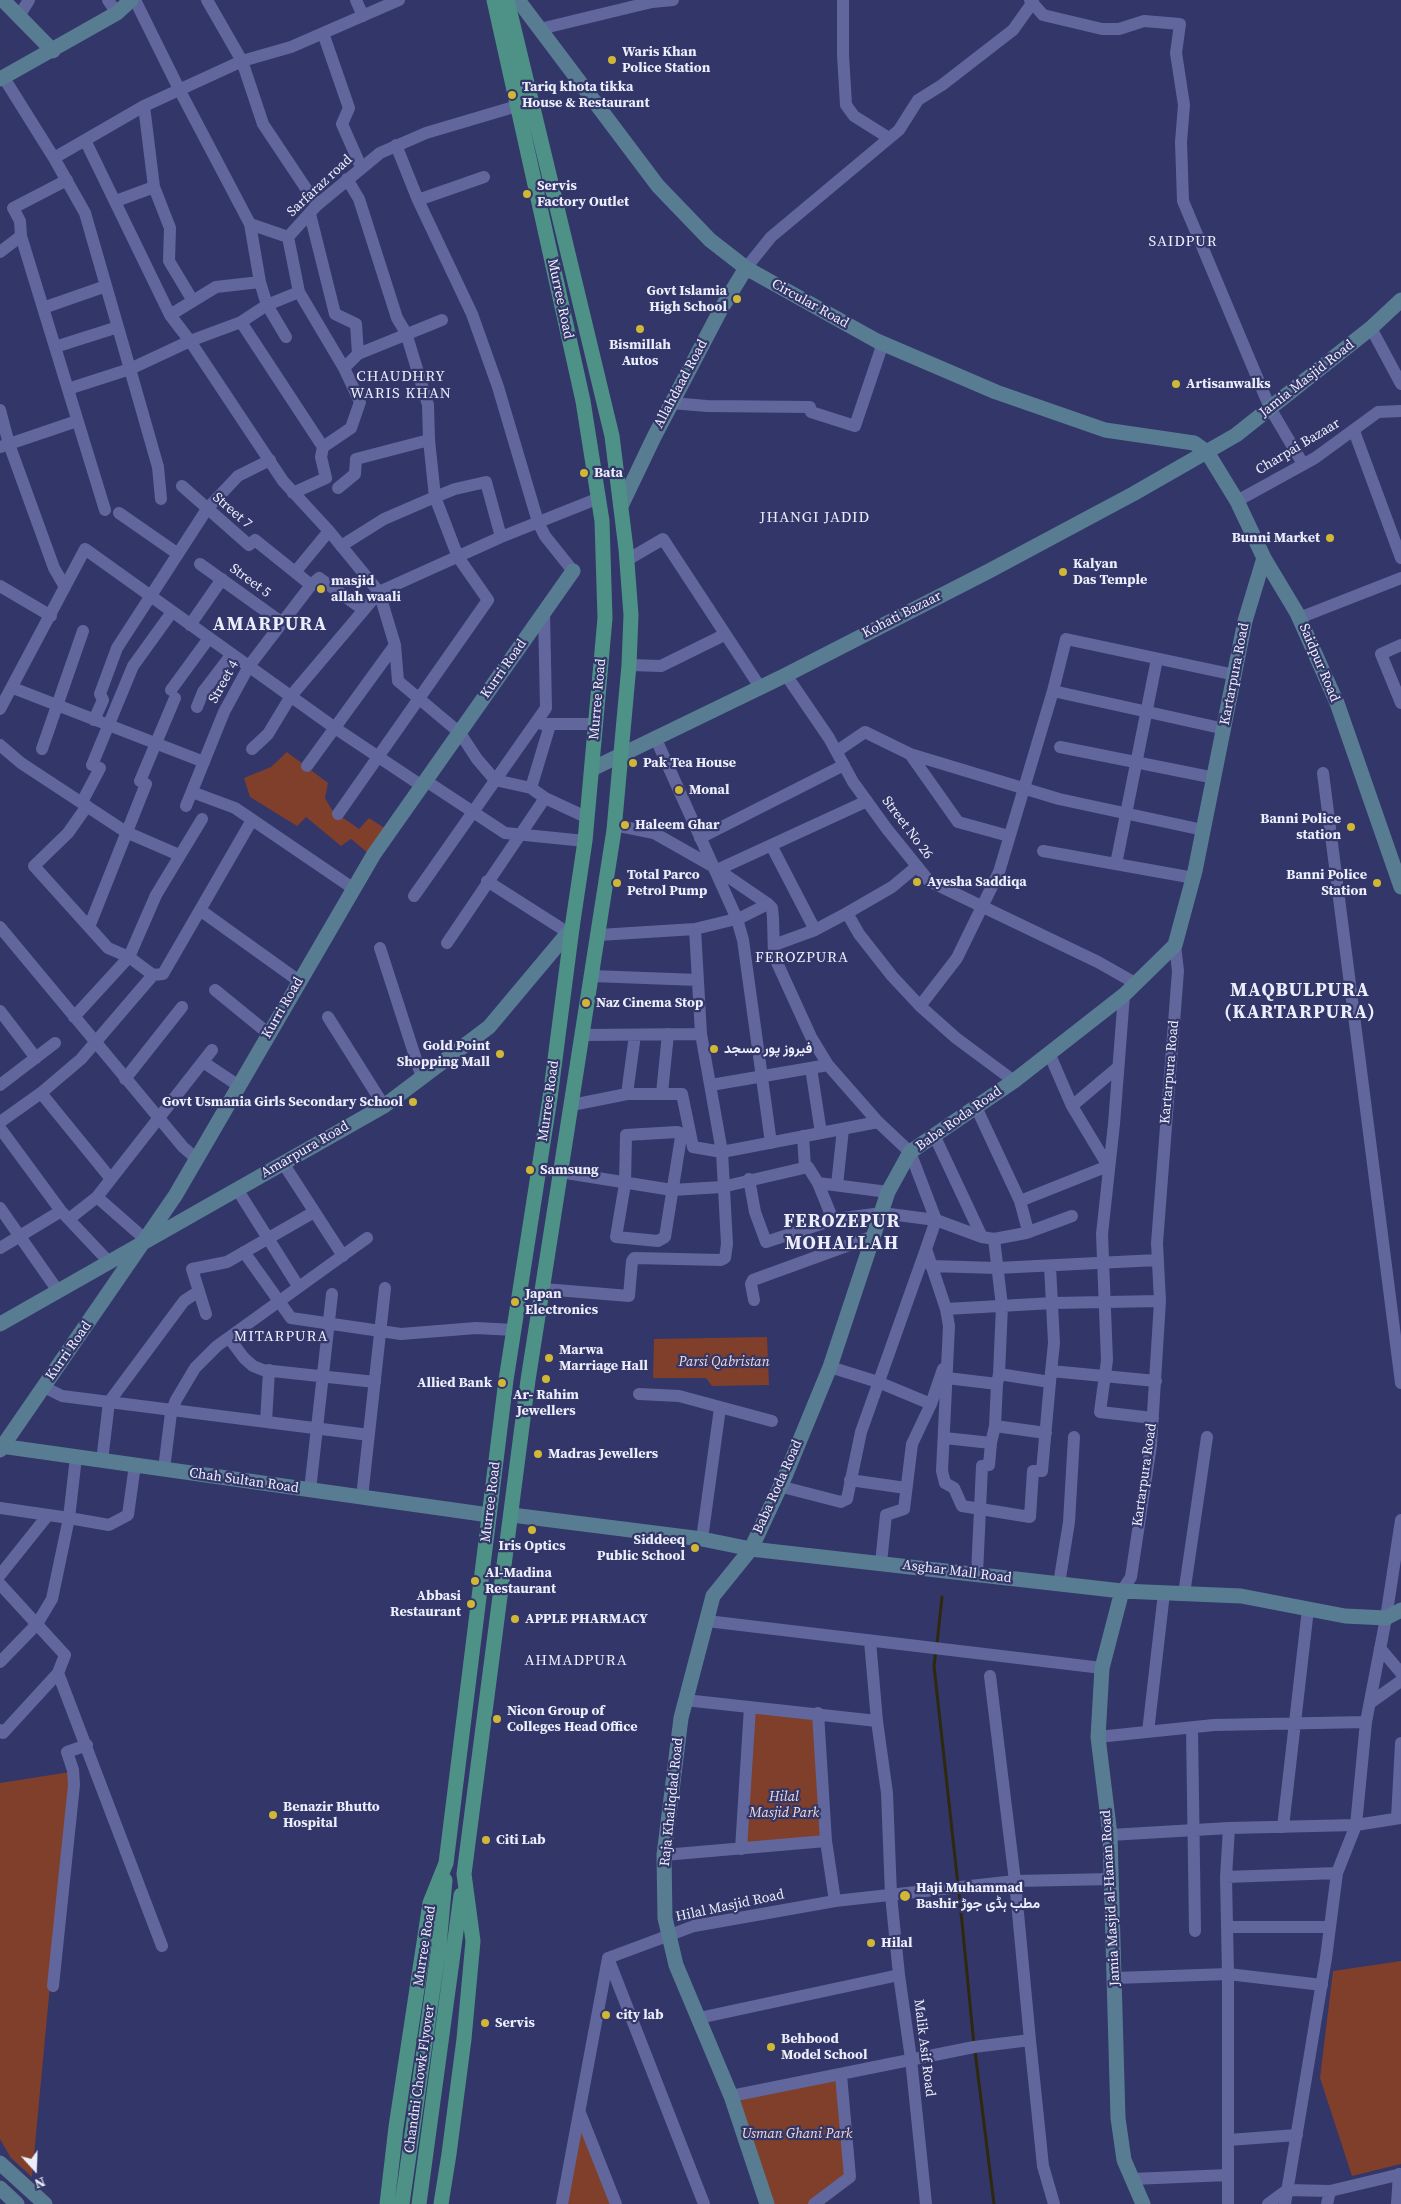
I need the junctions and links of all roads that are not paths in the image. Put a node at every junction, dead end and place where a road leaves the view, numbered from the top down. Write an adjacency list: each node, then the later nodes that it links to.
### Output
1 (3, 0): 14 (street)
2 (29, 0): 14 (street)
3 (133, 0): 13 (street); 21 (street)
4 (207, 0): 19 (street)
5 (356, 0): 15 (street)
6 (399, 0): 15 (street)
7 (494, 0): 23 (main road, Murree Road)
8 (507, 0): 82 (main road, Murree Road)
9 (518, 0): 16 (street, Circular Road)
10 (673, 0): 16 (street)
11 (843, 0): 24 (street)
12 (1031, 1): 24 (street); 64 (street)
13 (113, 6): 18 (street)
14 (18, 16): 18 (street)
15 (363, 16): 17 (street)
16 (540, 29): 40 (street, Circular Road)
17 (323, 33): 19 (street); 28 (street)
18 (53, 50): 20 (street)
19 (242, 61): 21 (street); 35 (street)
20 (2, 78): 27 (street)
21 (180, 91): 22 (street); 36 (street)
22 (144, 106): 25 (street); 32 (street)
23 (517, 106): 26 (street, Sarfaraz road); 79 (main road, Murree Road)
24 (888, 138): 40 (street)
25 (85, 140): 27 (street); 34 (street)
26 (396, 145): 28 (street, Sarfaraz road); 33 (street)
27 (54, 158): 31 (street)
28 (361, 167): 30 (street, Sarfaraz road)
29 (484, 177): 33 (street)
30 (347, 179): 35 (street, Sarfaraz road); 53 (street)
31 (67, 180): 37 (street); 42 (street)
32 (154, 187): 34 (street); 45 (street)
33 (418, 200): 86 (street)
34 (116, 201): 48 (street)
35 (314, 210): 38 (street, Sarfaraz road); 58 (street)
36 (250, 224): 38 (street); 41 (street)
37 (21, 236): 39 (street); 47 (street)
38 (288, 237): 43 (street, Sarfaraz road)
39 (0, 252)
40 (746, 268): 56 (street, Circular Road); 63 (street, Allahdaad Road)
41 (260, 282): 45 (street); 46 (street)
42 (106, 286): 47 (street); 51 (street)
43 (299, 292): 46 (street); 59 (street, Sarfaraz road)
44 (1401, 300): 52 (street, Jamia Masjid Road)
45 (193, 301): 48 (street)
46 (267, 305): 50 (street); 54 (street)
47 (43, 308): 57 (street)
48 (170, 315): 55 (street)
49 (442, 320): 53 (street)
50 (241, 322): 55 (street); 71 (street)
51 (118, 327): 57 (street); 60 (street)
52 (1371, 328): 61 (street); 64 (street, Jamia Masjid Road)
53 (406, 333): 58 (street); 69 (street)
54 (286, 336)
55 (190, 340): 60 (street); 73 (street)
56 (883, 343): 63 (street); 72 (street, Circular Road)
57 (55, 347): 62 (street)
58 (358, 354): 59 (street)
59 (344, 368): 71 (street, Sarfaraz road)
60 (130, 369): 62 (street); 80 (street)
61 (1401, 384)
62 (68, 389): 67 (street)
63 (671, 403): 82 (street, Allahdaad Road)
64 (1270, 408): 72 (street, Jamia Masjid Road); 74 (street)
65 (0, 410): 70 (street)
66 (1401, 411): 68 (street, Charpai Bazaar)
67 (77, 421): 70 (street); 84 (street)
68 (1354, 431): 74 (street, Charpai Bazaar); 93 (street)
69 (429, 440): 76 (street); 78 (street)
70 (4, 445): 102 (street)
71 (323, 447): 77 (street)
72 (1207, 452): 81 (street, Saidpur Road); 121 (street, Kohati Bazaar)
73 (270, 460): 77 (street); 83 (street)
74 (1303, 464): 81 (street, Charpai Bazaar)
75 (182, 486): 83 (street, Street 7)
76 (338, 488)
77 (293, 493): 87 (street)
78 (435, 497): 88 (street); 89 (street); 91 (street)
79 (599, 498): 86 (street); 135 (main road, Murree Road)
80 (161, 499)
81 (1237, 501): 92 (street, Saidpur Road)
82 (622, 504): 94 (main road, Murree Road)
83 (207, 509): 90 (street); 96 (street, Street 7)
84 (105, 510)
85 (119, 513): 90 (street)
86 (538, 522): 88 (street); 97 (street)
87 (329, 531): 89 (street); 96 (street)
88 (501, 536): 91 (street)
89 (341, 546): 103 (street)
90 (178, 554): 104 (street)
91 (458, 557): 103 (street); 127 (street)
92 (1264, 558): 109 (street, Saidpur Road); 122 (street, Kartarpura Road)
93 (1401, 558)
94 (627, 560): 113 (street); 119 (main road, Murree Road)
95 (200, 564): 99 (street, Street 5)
96 (296, 571): 100 (street, Street 7)
97 (573, 571): 107 (street, Kurri Road)
98 (1401, 578): 109 (street)
99 (222, 579): 110 (street, Street 5); 111 (street)
100 (311, 585): 105 (street); 110 (street, Street 4)
101 (0, 586): 108 (street)
102 (65, 588): 104 (street); 108 (street)
103 (379, 592): 105 (street); 115 (street)
104 (151, 597): 106 (street); 133 (street)
105 (364, 610): 126 (street)
106 (172, 612): 111 (street); 136 (street)
107 (544, 612): 134 (street); 140 (street, Kurri Road)
108 (50, 616): 124 (street)
109 (1299, 618): 188 (street, Saidpur Road)
110 (281, 622): 120 (street, Street 4)
111 (190, 625): 114 (street)
112 (83, 631): 129 (street)
113 (724, 635): 119 (street); 123 (street)
114 (209, 638): 117 (street); 142 (street)
115 (395, 645): 127 (street); 138 (street)
116 (1401, 645): 128 (street)
117 (232, 654): 120 (street); 130 (street)
118 (1157, 659): 122 (street); 125 (street); 132 (street)
119 (630, 665): 148 (main road, Murree Road)
120 (249, 666): 126 (street); 151 (street, Street 4)
121 (786, 675): 123 (street, Kohati Bazaar); 147 (street, Street No 26)
122 (1235, 675): 139 (street, Kartarpura Road)
123 (760, 687): 141 (street, Kohati Bazaar)
124 (13, 688): 129 (street); 131 (street)
125 (1053, 691): 132 (street); 161 (street)
126 (292, 696): 138 (street); 146 (street)
127 (419, 699): 140 (street); 150 (street)
128 (1401, 704)
129 (57, 705): 133 (street); 145 (street)
130 (197, 707)
131 (0, 709)
132 (1147, 712): 139 (street); 152 (street)
133 (94, 720): 136 (street)
134 (535, 723): 137 (street); 158 (street)
135 (597, 724): 137 (street); 155 (main road, Murree Road)
136 (108, 725): 142 (street); 165 (street)
137 (550, 725): 160 (street)
138 (335, 728): 150 (street); 154 (street)
139 (1225, 729): 157 (street, Kartarpura Road)
140 (460, 733): 158 (street); 159 (street, Kurri Road)
141 (655, 737): 148 (street, Kohati Bazaar); 178 (street)
142 (155, 743): 151 (street); 175 (street)
143 (0, 745): 165 (street)
144 (1060, 747): 152 (street)
145 (42, 749)
146 (252, 749)
147 (837, 751): 149 (street); 153 (street, Street No 26)
148 (623, 752): 155 (street, Kohati Bazaar); 173 (main road, Murree Road)
149 (910, 754): 161 (street); 177 (street)
150 (379, 756): 159 (street); 169 (street)
151 (204, 762): 162 (street, Street 4)
152 (1136, 762): 157 (street); 168 (street)
153 (844, 765): 164 (street, Street No 26); 178 (street)
154 (307, 766)
155 (592, 768): 171 (main road, Murree Road)
156 (1324, 773): 328 (street)
157 (1215, 778): 174 (street, Kartarpura Road)
158 (495, 780): 160 (street); 167 (street)
159 (424, 784): 167 (street); 189 (street, Kurri Road)
160 (531, 788): 163 (street)
161 (1024, 788): 168 (street); 177 (street)
162 (192, 792): 166 (street, Street 4); 172 (street)
163 (546, 798): 171 (street); 176 (street)
164 (867, 800): 180 (street); 184 (street, Street No 26)
165 (84, 804): 175 (street); 197 (street)
166 (186, 806)
167 (473, 811): 176 (street); 190 (street)
168 (1126, 812): 174 (street); 183 (street)
169 (338, 814)
170 (202, 818): 182 (street)
171 (588, 818): 179 (main road, Murree Road)
172 (252, 820): 189 (street); 193 (street)
173 (614, 825): 185 (street); 201 (main road, Murree Road)
174 (1203, 830): 186 (street, Kartarpura Road)
175 (126, 832): 182 (street); 197 (street)
176 (520, 834): 179 (street); 187 (street)
177 (1008, 836): 192 (street)
178 (700, 838): 185 (street)
179 (585, 842): 199 (main road, Murree Road)
180 (771, 845): 185 (street); 200 (street)
181 (1043, 851): 183 (street)
182 (180, 856): 206 (street)
183 (1116, 864): 186 (street)
184 (916, 867): 192 (street, Street No 26); 194 (street)
185 (716, 868): 191 (street); 195 (street)
186 (1194, 878): 204 (street, Kartarpura Road)
187 (487, 881): 199 (street); 202 (street)
188 (1401, 887)
189 (354, 888): 210 (street, Kurri Road)
190 (414, 896)
191 (768, 904): 195 (street); 203 (street)
192 (983, 907): 211 (street, Street No 26); 214 (street)
193 (200, 910): 207 (street); 210 (street)
194 (847, 913): 200 (street); 214 (street)
195 (737, 919): 198 (street); 233 (street)
196 (0, 927): 218 (street)
197 (89, 927): 206 (street)
198 (695, 929): 201 (street); 209 (street)
199 (569, 930): 234 (street, Amarpura Road); 314 (main road, Murree Road)
200 (815, 930): 203 (street)
201 (598, 935): 208 (main road, Murree Road)
202 (447, 943)
203 (774, 945): 230 (street)
204 (1175, 946): 211 (street, Baba Roda Road); 292 (street, Kartarpura Road)
205 (380, 948): 234 (street)
206 (129, 957): 207 (street); 218 (street)
207 (153, 975): 225 (street)
208 (592, 976): 209 (street); 222 (main road, Murree Road)
209 (698, 980): 221 (street)
210 (299, 981): 219 (street, Kurri Road)
211 (1135, 983): 213 (street, Baba Roda Road)
212 (215, 990): 219 (street)
213 (1124, 995): 227 (street, Baba Roda Road); 232 (street)
214 (920, 1006): 236 (street)
215 (182, 1007): 235 (street)
216 (0, 1011): 228 (street)
217 (328, 1017): 244 (street)
218 (74, 1018): 225 (street)
219 (269, 1034): 239 (street, Kurri Road)
220 (668, 1034): 221 (street); 223 (street); 241 (street)
221 (701, 1034): 238 (street)
222 (583, 1035): 223 (street); 243 (main road, Murree Road)
223 (635, 1035): 242 (street)
224 (54, 1043): 228 (street)
225 (96, 1043): 235 (street); 240 (street)
226 (212, 1050): 229 (street)
227 (1049, 1053): 236 (street, Baba Roda Road); 245 (street)
228 (36, 1058): 237 (street)
229 (203, 1062): 239 (street); 247 (street)
230 (828, 1066): 231 (street); 249 (street)
231 (811, 1068): 233 (street); 252 (street)
232 (1116, 1068): 245 (street); 260 (street)
233 (762, 1076): 238 (street); 255 (street)
234 (422, 1078): 244 (street, Amarpura Road)
235 (125, 1079): 247 (street)
236 (1014, 1081): 246 (street, Baba Roda Road)
237 (0, 1085)
238 (711, 1085): 256 (street)
239 (240, 1086): 258 (street, Kurri Road)
240 (41, 1093): 248 (street); 263 (street)
241 (662, 1093): 242 (street); 256 (street)
242 (627, 1094): 243 (street)
243 (572, 1105): 262 (main road, Murree Road)
244 (384, 1106): 259 (street, Amarpura Road)
245 (1072, 1106): 260 (street)
246 (976, 1107): 254 (street, Baba Roda Road); 273 (street)
247 (159, 1118): 258 (street); 263 (street)
248 (0, 1122)
249 (878, 1122): 251 (street); 257 (street)
250 (0, 1128): 277 (street)
251 (843, 1129): 252 (street); 267 (street)
252 (821, 1133): 253 (street)
253 (803, 1136): 255 (street); 261 (street)
254 (935, 1137): 257 (street, Baba Roda Road); 286 (street)
255 (771, 1143): 256 (street)
256 (722, 1152): 268 (street)
257 (910, 1152): 271 (street, Baba Roda Road); 280 (street)
258 (197, 1159): 287 (street, Kurri Road)
259 (283, 1163): 269 (street, Amarpura Road); 275 (street)
260 (1108, 1166): 273 (street); 294 (street)
261 (805, 1168): 264 (street); 265 (street)
262 (560, 1172): 266 (street); 300 (main road, Murree Road)
263 (111, 1179): 272 (street)
264 (749, 1179): 268 (street); 279 (street)
265 (818, 1183): 267 (street); 279 (street)
266 (625, 1184): 270 (street); 270 (street); 270 (street)
267 (837, 1185): 271 (street)
268 (722, 1187): 270 (street); 300 (street)
269 (237, 1189): 284 (street); 287 (street, Amarpura Road)
270 (672, 1190)
271 (888, 1192): 276 (street, Baba Roda Road)
272 (97, 1197): 277 (street); 287 (street)
273 (1020, 1201): 281 (street)
274 (0, 1208): 282 (street)
275 (314, 1212): 284 (street); 291 (street)
276 (882, 1213): 279 (street); 280 (street); 283 (street, Baba Roda Road)
277 (65, 1215): 282 (street); 293 (street)
278 (1072, 1216): 281 (street)
279 (833, 1220)
280 (936, 1220): 286 (street); 289 (street)
281 (1026, 1233): 286 (street)
282 (19, 1236): 288 (street); 301 (street)
283 (874, 1236): 304 (street); 318 (street, Baba Roda Road)
284 (268, 1238): 290 (street); 298 (street)
285 (367, 1238): 291 (street)
286 (988, 1238): 297 (street)
287 (146, 1240): 293 (street, Amarpura Road); 329 (street, Kurri Road)
288 (0, 1248)
289 (926, 1249): 295 (street); 327 (street)
290 (244, 1252): 302 (street); 305 (street)
291 (342, 1256): 298 (street)
292 (1157, 1260): 294 (street); 307 (street, Kartarpura Road)
293 (109, 1262): 301 (street, Amarpura Road)
294 (1102, 1264): 296 (street); 306 (street)
295 (931, 1266): 297 (street); 310 (street)
296 (1050, 1266): 297 (street); 308 (street)
297 (997, 1268): 309 (street)
298 (298, 1286): 305 (street)
299 (385, 1288): 315 (street)
300 (544, 1289): 360 (main road, Murree Road)
301 (58, 1291): 312 (street, Amarpura Road)
302 (199, 1291): 311 (street); 331 (street)
303 (332, 1294): 313 (street)
304 (754, 1300)
305 (277, 1301): 313 (street); 316 (street)
306 (1103, 1301): 307 (street); 308 (street); 320 (street)
307 (1160, 1301): 325 (street, Kartarpura Road)
308 (1053, 1303): 309 (street); 322 (street)
309 (1002, 1306): 310 (street); 324 (street)
310 (946, 1309): 317 (street)
311 (206, 1314)
312 (0, 1324)
313 (328, 1324): 315 (street); 321 (street)
314 (514, 1330): 315 (street); 359 (main road, Murree Road)
315 (381, 1331): 326 (street)
316 (229, 1338): 319 (street); 334 (street)
317 (948, 1352): 323 (street); 332 (street)
318 (830, 1367): 327 (street); 352 (street, Baba Roda Road)
319 (269, 1370): 321 (street); 337 (street)
320 (1105, 1376): 322 (street); 325 (street); 335 (street)
321 (322, 1377): 326 (street); 339 (street)
322 (1051, 1377): 324 (street); 340 (street)
323 (947, 1378): 324 (street); 344 (street)
324 (998, 1379): 338 (street)
325 (1156, 1381): 335 (street, Kartarpura Road)
326 (375, 1382): 341 (street)
327 (878, 1382): 332 (street); 351 (street)
328 (1401, 1383)
329 (44, 1387): 331 (street); 346 (street, Kurri Road)
330 (639, 1394): 333 (street)
331 (109, 1402): 334 (street); 348 (street)
332 (932, 1404): 353 (street)
333 (720, 1408): 336 (street); 363 (street)
334 (172, 1410): 337 (street); 350 (street)
335 (1153, 1418): 370 (street, Kartarpura Road)
336 (772, 1421)
337 (266, 1422): 339 (street)
338 (995, 1426): 340 (street); 345 (street)
339 (317, 1429): 341 (street); 354 (street)
340 (1046, 1433): 357 (street)
341 (369, 1435): 355 (street)
342 (1074, 1437): 369 (street)
343 (1208, 1437): 372 (street)
344 (945, 1438): 345 (street); 357 (street)
345 (991, 1443): 357 (street)
346 (1, 1448): 347 (street, Chah Sultan Road)
347 (76, 1457): 348 (street, Chah Sultan Road); 361 (street)
348 (102, 1461): 349 (street, Chah Sultan Road)
349 (135, 1465): 350 (street, Chah Sultan Road); 361 (street)
350 (164, 1469): 354 (street, Chah Sultan Road)
351 (850, 1480): 352 (street); 353 (street)
352 (779, 1486): 364 (street, Baba Roda Road)
353 (906, 1488): 365 (street)
354 (310, 1490): 355 (street, Chah Sultan Road)
355 (362, 1497): 359 (street, Chah Sultan Road)
356 (0, 1508): 358 (street)
357 (979, 1510): 366 (street)
358 (48, 1515): 361 (street); 367 (street)
359 (489, 1515): 408 (main road, Murree Road)
360 (512, 1515): 363 (street, Asghar Mall Road); 410 (main road, Murree Road)
361 (69, 1518): 377 (street)
362 (1401, 1520): 375 (street)
363 (702, 1539): 364 (street, Asghar Mall Road)
364 (751, 1549): 365 (street, Asghar Mall Road); 376 (street, Raja Khaliqdad Road)
365 (881, 1563): 366 (street, Asghar Mall Road)
366 (977, 1574): 369 (street, Asghar Mall Road)
367 (0, 1575)
368 (0, 1584): 377 (street)
369 (1059, 1584): 370 (street, Asghar Mall Road)
370 (1122, 1591): 371 (street, Asghar Mall Road); 381 (street, Jamia Masjid al-Hanan Road)
371 (1164, 1593): 372 (street, Asghar Mall Road); 395 (street)
372 (1184, 1594): 373 (street, Asghar Mall Road)
373 (1308, 1609): 375 (street, Asghar Mall Road); 392 (street)
374 (1401, 1610): 375 (street)
375 (1386, 1618): 379 (street)
376 (707, 1621): 378 (street); 386 (street, Raja Khaliqdad Road)
377 (37, 1624): 380 (street); 382 (street)
378 (870, 1641): 381 (street); 390 (street, Malik Asif Road)
379 (1380, 1648): 383 (street); 387 (street)
380 (0, 1662)
381 (1102, 1668): 396 (street, Jamia Masjid al-Hanan Road)
382 (58, 1673): 394 (street); 398 (street)
383 (1401, 1673)
384 (990, 1676): 413 (street)
385 (1401, 1681): 387 (street)
386 (685, 1700): 388 (street); 407 (street, Raja Khaliqdad Road)
387 (1370, 1703): 391 (street)
388 (750, 1707): 389 (street); 406 (street)
389 (818, 1713): 390 (street); 405 (street)
390 (877, 1721): 414 (street, Malik Asif Road)
391 (1366, 1722): 392 (street); 400 (street)
392 (1294, 1723): 393 (street); 401 (street)
393 (1192, 1728): 395 (street); 403 (street)
394 (0, 1730)
395 (1148, 1732): 396 (street)
396 (1098, 1737): 404 (street, Jamia Masjid al-Hanan Road)
397 (1401, 1743): 399 (street)
398 (87, 1745): 420 (street); 426 (street)
399 (1399, 1818): 400 (street)
400 (1356, 1825): 401 (street); 409 (street)
401 (1283, 1827): 402 (street)
402 (1229, 1828): 403 (street); 411 (street)
403 (1195, 1830): 404 (street); 418 (street)
404 (1110, 1835): 412 (street, Jamia Masjid al-Hanan Road)
405 (826, 1841): 406 (street); 415 (street)
406 (741, 1848): 407 (street)
407 (664, 1855): 419 (street, Raja Khaliqdad Road)
408 (446, 1864): 444 (main road, Murree Road); 445 (main road, Chandni Chowk Flyover)
409 (1337, 1873): 411 (street); 416 (street)
410 (464, 1874): 446 (main road, Chandni Chowk Flyover); 447 (main road, Murree Road)
411 (1226, 1878): 417 (street)
412 (1112, 1879): 413 (street, Hilal Masjid Road); 424 (street, Jamia Masjid al-Hanan Road)
413 (1015, 1881): 414 (street, Hilal Masjid Road); 428 (street)
414 (892, 1895): 415 (street, Hilal Masjid Road); 423 (street, Malik Asif Road)
415 (835, 1901): 419 (street, Hilal Masjid Road)
416 (1330, 1927): 417 (street); 425 (street)
417 (1227, 1928): 422 (street)
418 (1195, 1931)
419 (668, 1935): 421 (street, Hilal Masjid Road); 427 (street, Raja Khaliqdad Road)
420 (162, 1946)
421 (608, 1958): 432 (street); 450 (street)
422 (1228, 1974): 424 (street); 425 (street); 434 (street)
423 (900, 1975): 427 (street); 429 (street, Malik Asif Road)
424 (1115, 1978): 438 (street, Jamia Masjid al-Hanan Road)
425 (1322, 1985): 433 (street)
426 (54, 1986)
427 (699, 2018): 431 (street, Raja Khaliqdad Road)
428 (1030, 2040): 429 (street); 454 (street)
429 (911, 2059): 430 (street); 453 (street, Malik Asif Road)
430 (840, 2075): 431 (street); 452 (street)
431 (731, 2096): 451 (street, Raja Khaliqdad Road)
432 (580, 2113): 448 (street); 449 (street)
433 (1297, 2135): 434 (street); 440 (street)
434 (1228, 2140): 437 (street)
435 (0, 2163): 443 (street)
436 (1400, 2174): 441 (street); 460 (street)
437 (1228, 2175): 438 (street); 456 (street)
438 (1132, 2179): 455 (street, Jamia Masjid al-Hanan Road)
439 (0, 2188): 442 (street)
440 (1287, 2190): 441 (street); 457 (street); 458 (street)
441 (1330, 2191): 459 (street)
442 (18, 2204)
443 (45, 2204)
444 (387, 2204)
445 (402, 2204)
446 (419, 2204)
447 (441, 2204)
448 (562, 2204)
449 (616, 2204)
450 (704, 2204)
451 (767, 2204)
452 (814, 2204)
453 (926, 2204)
454 (1054, 2204)
455 (1143, 2204)
456 (1228, 2204)
457 (1268, 2204)
458 (1285, 2204)
459 (1327, 2204)
460 (1397, 2204)

